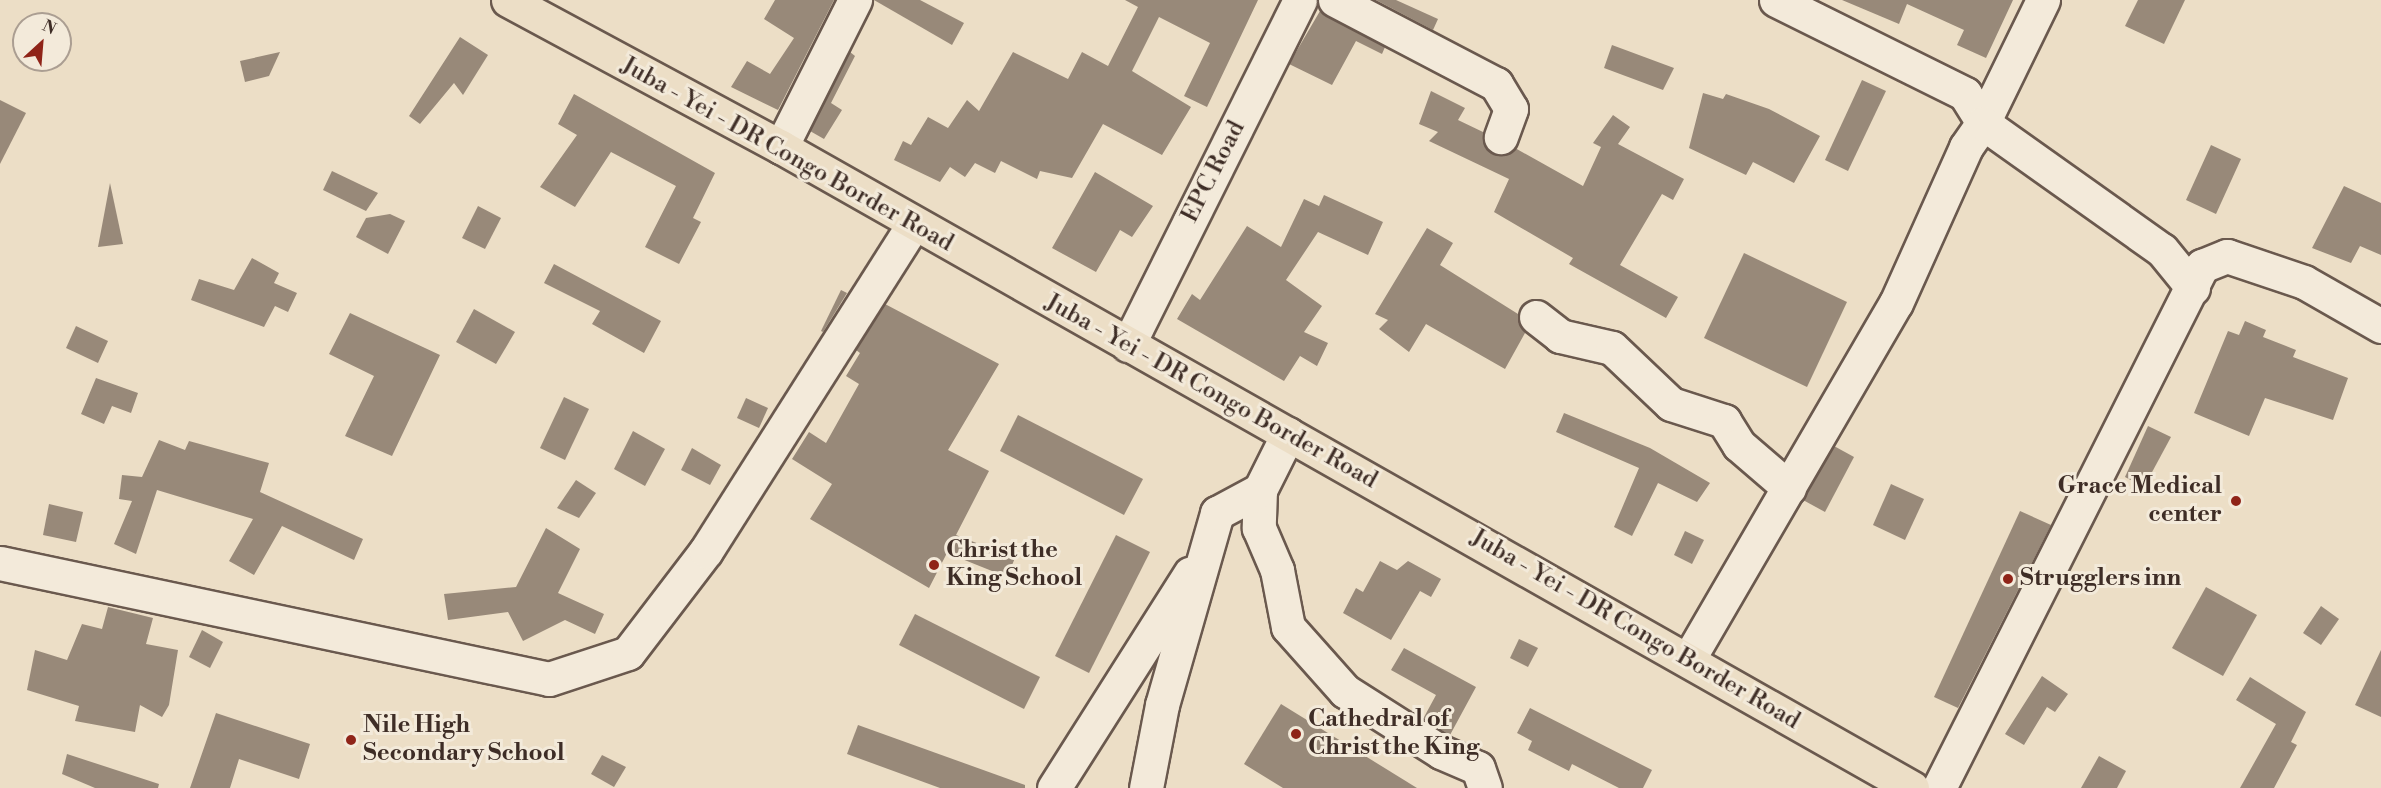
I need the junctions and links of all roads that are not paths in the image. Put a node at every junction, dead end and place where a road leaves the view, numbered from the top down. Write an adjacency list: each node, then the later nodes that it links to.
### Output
1 (508, 0): 9 (main road, Juba - Yei - DR Congo Border Road)
2 (855, 0): 9 (street)
3 (1300, 0): 14 (street, EPC Road)
4 (1335, 0): 8 (street)
5 (1776, 0): 7 (street)
6 (2043, 0): 7 (street)
7 (1983, 123): 11 (street); 16 (street)
8 (1501, 137)
9 (781, 147): 10 (main road, Juba - Yei - DR Congo Border Road)
10 (912, 225): 14 (main road, Juba - Yei - DR Congo Border Road); 19 (street)
11 (2193, 288): 13 (street); 25 (street)
12 (1536, 317): 16 (street)
13 (2381, 326)
14 (1128, 345): 15 (main road, Juba - Yei - DR Congo Border Road)
15 (1288, 434): 17 (street); 20 (main road, Juba - Yei - DR Congo Border Road)
16 (1789, 488): 20 (street)
17 (1260, 490): 18 (street); 23 (street)
18 (1207, 547): 21 (street); 22 (street)
19 (0, 563)
20 (1688, 660): 24 (main road, Juba - Yei - DR Congo Border Road)
21 (1054, 788)
22 (1146, 788)
23 (1485, 788)
24 (1912, 788)
25 (1939, 788)

